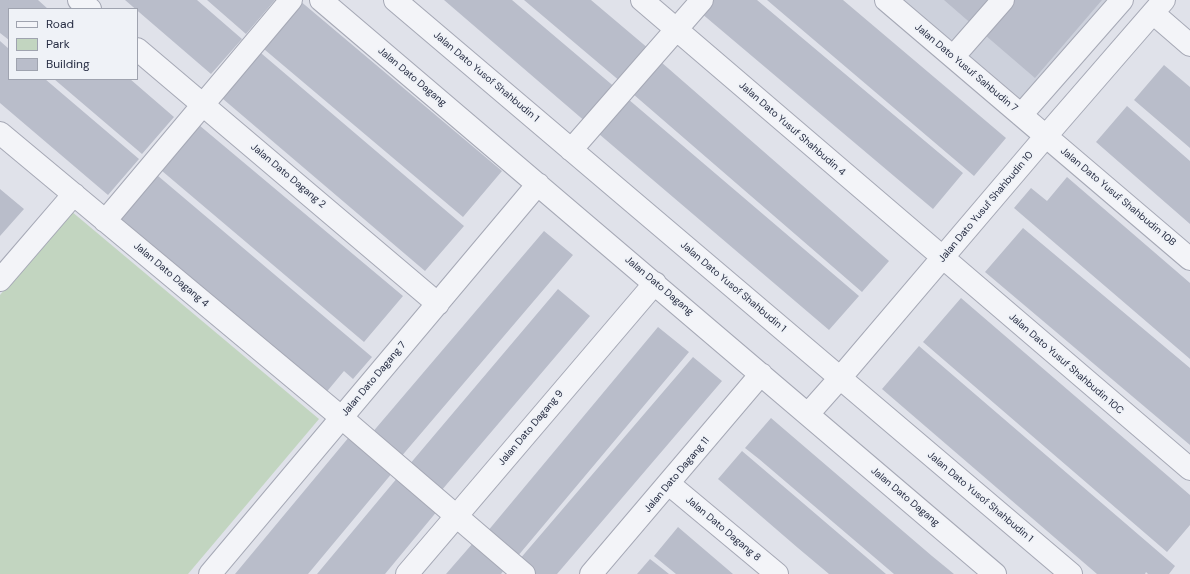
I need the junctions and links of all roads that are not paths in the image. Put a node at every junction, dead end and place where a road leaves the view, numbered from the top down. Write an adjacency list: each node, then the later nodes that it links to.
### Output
1 (80, 0): 11 (street)
2 (290, 0): 16 (street)
3 (321, 0): 21 (street, Jalan Dato Dagang)
4 (395, 0): 20 (street, Jalan Dato Yusof Shahbudin 1)
5 (642, 0): 12 (street, Jalan Dato Yusuf Shahbudin 4)
6 (702, 0): 12 (street)
7 (886, 0): 15 (street, Jalan Dato Yusuf Sahbudin 7)
8 (1003, 0): 15 (street)
9 (1122, 0): 17 (street)
10 (1158, 7): 13 (street); 19 (street, Jalan Dato Yusuf Shahbudin 10)
11 (89, 8)
12 (676, 29): 20 (street); 24 (street, Jalan Dato Yusuf Shahbudin 4)
13 (1190, 45)
14 (138, 50): 16 (street, Jalan Dato Dagang 2)
15 (953, 57): 17 (street, Jalan Dato Yusuf Sahbudin 7)
16 (203, 104): 23 (street); 28 (street, Jalan Dato Dagang 2)
17 (1022, 115): 19 (street, Jalan Dato Yusuf Sahbudin 7)
18 (0, 133): 22 (street, Jalan Dato Dagang 4)
19 (1046, 136): 24 (street, Jalan Dato Yusuf Shahbudin 10); 25 (street, Jalan Dato Yusuf Shahbudin 10B)
20 (571, 150): 30 (street, Jalan Dato Yusof Shahbudin 1)
21 (538, 184): 27 (street, Jalan Dato Dagang); 28 (street, Jalan Dato Dagang 7)
22 (74, 194): 23 (street, Jalan Dato Dagang 4); 26 (street)
23 (105, 221): 32 (street, Jalan Dato Dagang 4)
24 (942, 258): 30 (street, Jalan Dato Yusuf Shahbudin 10); 33 (street, Jalan Dato Yusuf Shahbudin 10C)
25 (1190, 259)
26 (0, 280)
27 (654, 283): 29 (street, Jalan Dato Dagang); 35 (street, Jalan Dato Dagang 9)
28 (438, 304): 32 (street, Jalan Dato Dagang 7)
29 (761, 374): 31 (street, Jalan Dato Dagang); 34 (street, Jalan Dato Dagang 11)
30 (840, 378): 31 (street, Jalan Dato Yusuf Shahbudin 10); 42 (street, Jalan Dato Yusof Shahbudin 1)
31 (808, 414): 41 (street, Jalan Dato Dagang)
32 (342, 418): 35 (street, Jalan Dato Dagang 4); 36 (street, Jalan Dato Dagang 7)
33 (1190, 470)
34 (669, 484): 39 (street, Jalan Dato Dagang 11); 40 (street, Jalan Dato Dagang 8)
35 (456, 516): 37 (street, Jalan Dato Dagang 9); 38 (street, Jalan Dato Dagang 4)
36 (210, 574)
37 (407, 574)
38 (524, 574)
39 (591, 574)
40 (777, 574)
41 (995, 574)
42 (1071, 574)

